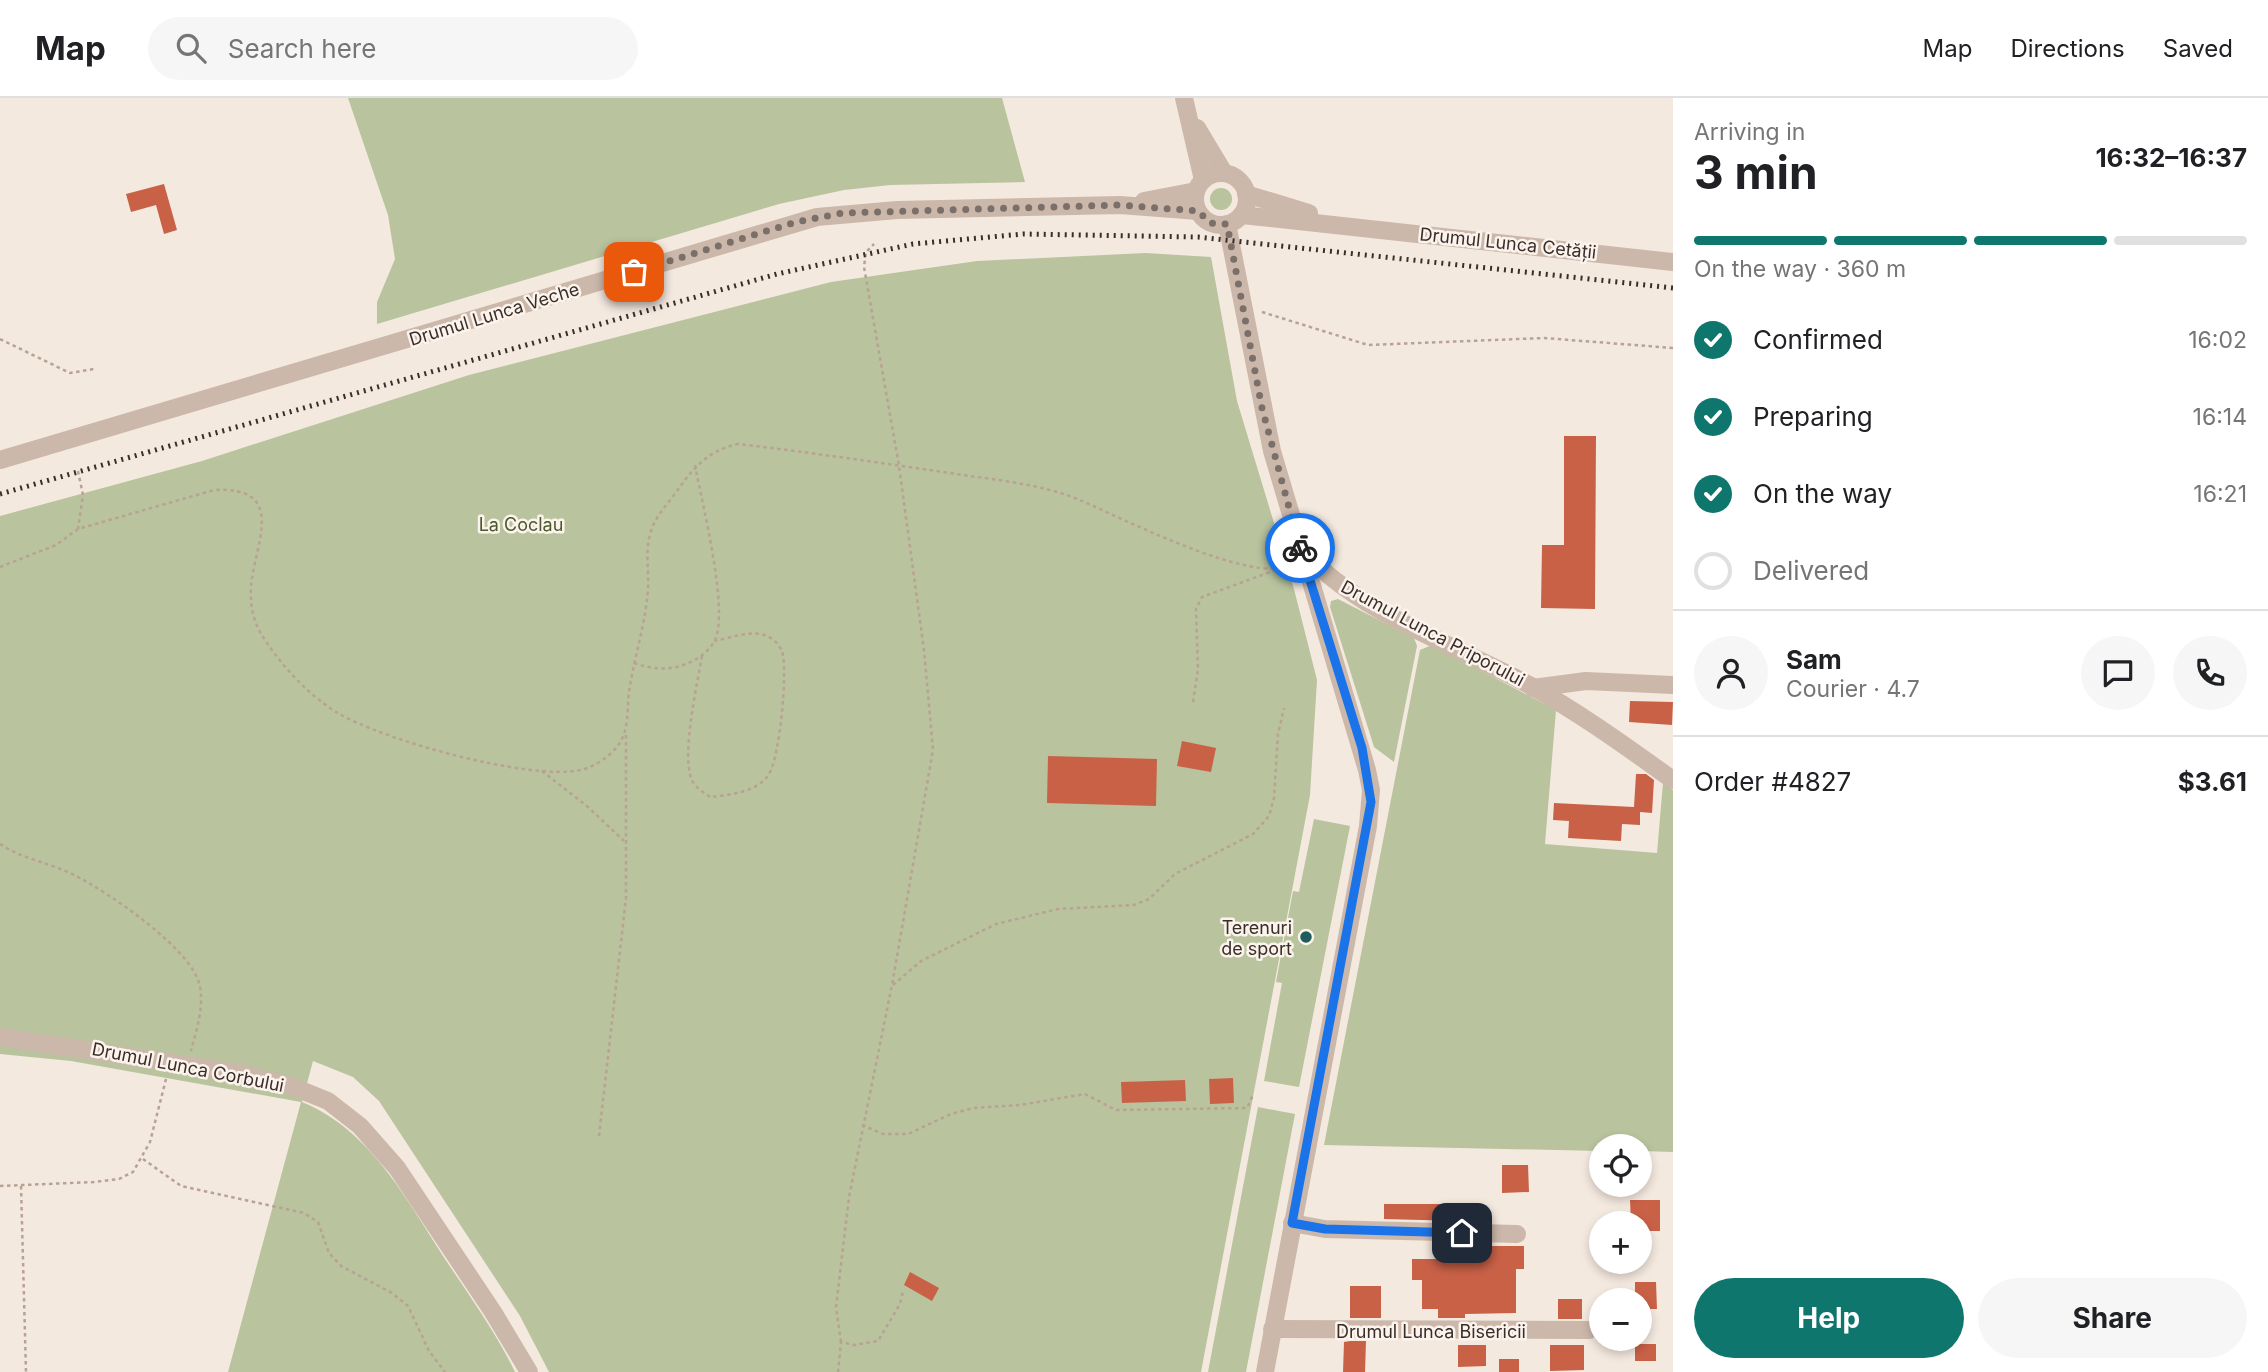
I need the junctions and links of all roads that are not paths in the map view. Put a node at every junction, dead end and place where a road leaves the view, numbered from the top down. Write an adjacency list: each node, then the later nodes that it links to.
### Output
1 (1184, 98): 2 (street)
2 (1190, 116): 3 (street); 4 (street)
3 (1224, 173): 4 (street); 5 (street)
4 (1200, 186): 6 (street, Drumul Lunca Veche); 7 (street)
5 (1246, 194): 8 (street); 9 (street, Drumul Lunca Cetății)
6 (1120, 205): 7 (street, Drumul Lunca Veche); 11 (street, Drumul Lunca Veche)
7 (1198, 211): 8 (street)
8 (1234, 219): 9 (street, Drumul Lunca Cetății); 12 (street, Drumul Lunca Priporului)
9 (1342, 224): 10 (street, Drumul Lunca Cetății)
10 (1673, 261)
11 (0, 460)
12 (1299, 545): 14 (street, Drumul Lunca Priporului); 17 (street)
13 (1673, 685): 14 (street)
14 (1533, 688): 15 (street, Drumul Lunca Priporului)
15 (1673, 780)
16 (0, 1037): 21 (street, Drumul Lunca Corbului)
17 (1292, 1223): 18 (street); 19 (street)
18 (1517, 1234)
19 (1272, 1329): 20 (street, Drumul Lunca Bisericii); 22 (street)
20 (1589, 1331)
21 (529, 1372)
22 (1265, 1372)

